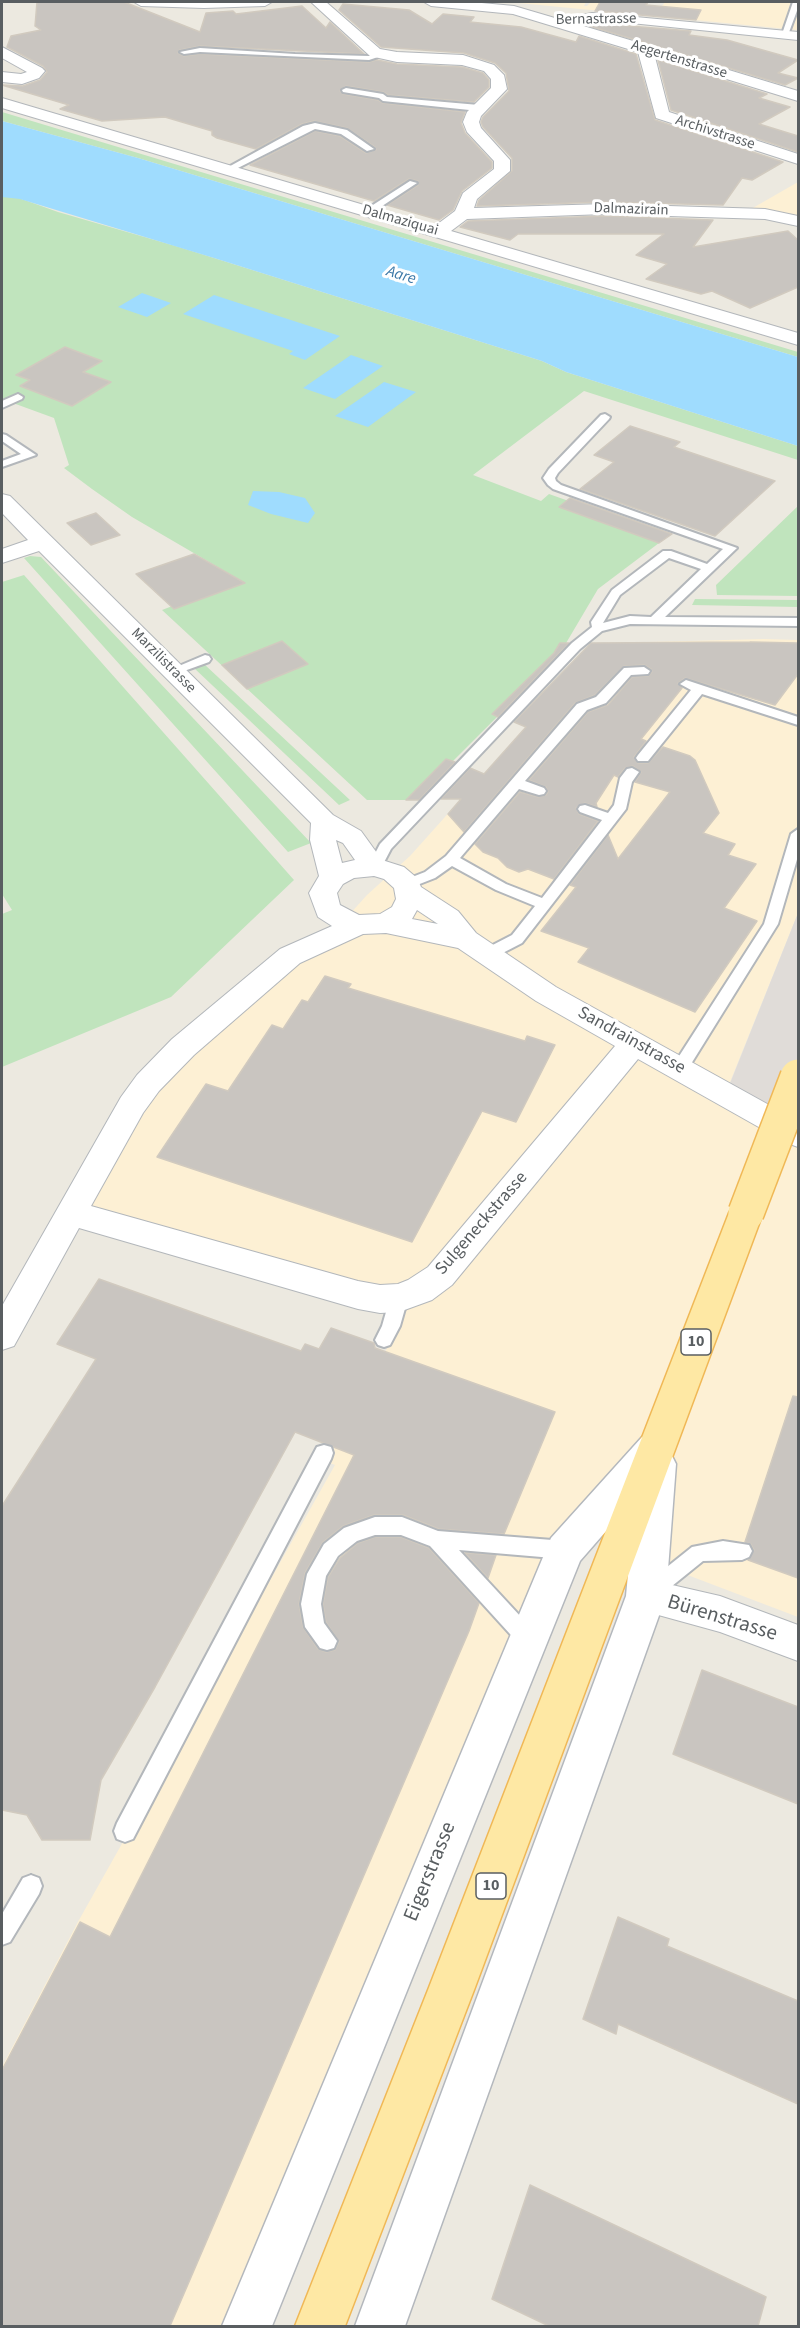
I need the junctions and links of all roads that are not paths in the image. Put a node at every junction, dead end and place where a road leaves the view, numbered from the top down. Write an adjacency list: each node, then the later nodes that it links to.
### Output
1 (141, 2): 6 (street)
2 (265, 2): 6 (street)
3 (318, 2): 13 (street)
4 (431, 2): 7 (street, Bernastrasse)
5 (797, 2): 9 (lane)
6 (182, 3)
7 (458, 3): 8 (street, Bernastrasse)
8 (559, 24): 9 (street, Bernastrasse); 10 (street, Aegertenstrasse)
9 (791, 36)
10 (645, 50): 16 (street, Aegertenstrasse); 20 (street, Archivstrasse)
11 (2, 52): 14 (street)
12 (184, 52): 13 (lane)
13 (380, 55): 18 (street)
14 (2, 77)
15 (346, 90): 18 (lane)
16 (798, 96)
17 (2, 103): 21 (street, Dalmaziquai)
18 (480, 108): 24 (street)
19 (370, 149): 21 (lane)
20 (798, 159)
21 (227, 170): 23 (street, Dalmaziquai)
22 (413, 183): 23 (lane)
23 (368, 212): 26 (street, Dalmaziquai)
24 (462, 214): 25 (street, Dalmazirain); 26 (street)
25 (798, 221)
26 (438, 232): 27 (street, Dalmaziquai)
27 (798, 339)
28 (18, 397): 29 (lane)
29 (2, 405)
30 (605, 417): 36 (lane)
31 (2, 437): 32 (lane)
32 (2, 464)
33 (2, 501): 34 (street, Marzilistrasse)
34 (43, 542): 35 (street); 41 (street, Marzilistrasse)
35 (2, 556)
36 (709, 568): 37 (lane); 39 (lane)
37 (654, 620): 38 (lane); 39 (lane)
38 (798, 622)
39 (598, 628): 52 (lane)
40 (205, 659): 41 (lane)
41 (173, 671): 50 (street, Marzilistrasse)
42 (644, 671): 46 (lane)
43 (798, 721): 44 (lane)
44 (643, 758)
45 (632, 772): 49 (lane)
46 (517, 783): 47 (lane); 53 (lane)
47 (539, 791)
48 (585, 809): 49 (lane)
49 (612, 819): 56 (lane)
50 (324, 821): 52 (street, Marzilistrasse); 55 (street)
51 (798, 834): 61 (lane)
52 (372, 857): 54 (street); 55 (street)
53 (451, 859): 54 (lane); 56 (lane)
54 (409, 888): 57 (street); 58 (street, Sandrainstrasse)
55 (329, 890): 57 (street); 59 (street)
56 (544, 904): 58 (lane)
57 (372, 924): 58 (street, Sandrainstrasse); 59 (street)
58 (477, 947): 60 (street, Sandrainstrasse)
59 (290, 956): 64 (street)
60 (634, 1043): 61 (street, Sandrainstrasse); 65 (street, Sulgeneckstrasse)
61 (680, 1068): 63 (street, Sandrainstrasse)
62 (798, 1077): 68 (main road, Eigerstrasse / 10, bridge)
63 (798, 1136)
64 (71, 1213): 65 (street, Sulgeneckstrasse); 66 (street)
65 (399, 1298): 67 (lane)
66 (2, 1336)
67 (384, 1340)
68 (658, 1444): 71 (main road, Eigerstrasse); 73 (main road, Eigerstrasse); 81 (main road, Eigerstrasse / 10)
69 (324, 1453): 77 (lane)
70 (437, 1540): 71 (lane); 74 (lane); 75 (lane)
71 (565, 1550): 74 (main road, Eigerstrasse)
72 (742, 1551): 73 (lane)
73 (646, 1596): 76 (street, Bürenstrasse); 82 (main road, Eigerstrasse)
74 (527, 1638): 80 (main road, Eigerstrasse)
75 (327, 1641)
76 (798, 1642)
77 (125, 1831)
78 (32, 1886): 79 (lane)
79 (2, 1934)
80 (247, 2326)
81 (320, 2326)
82 (380, 2326)

